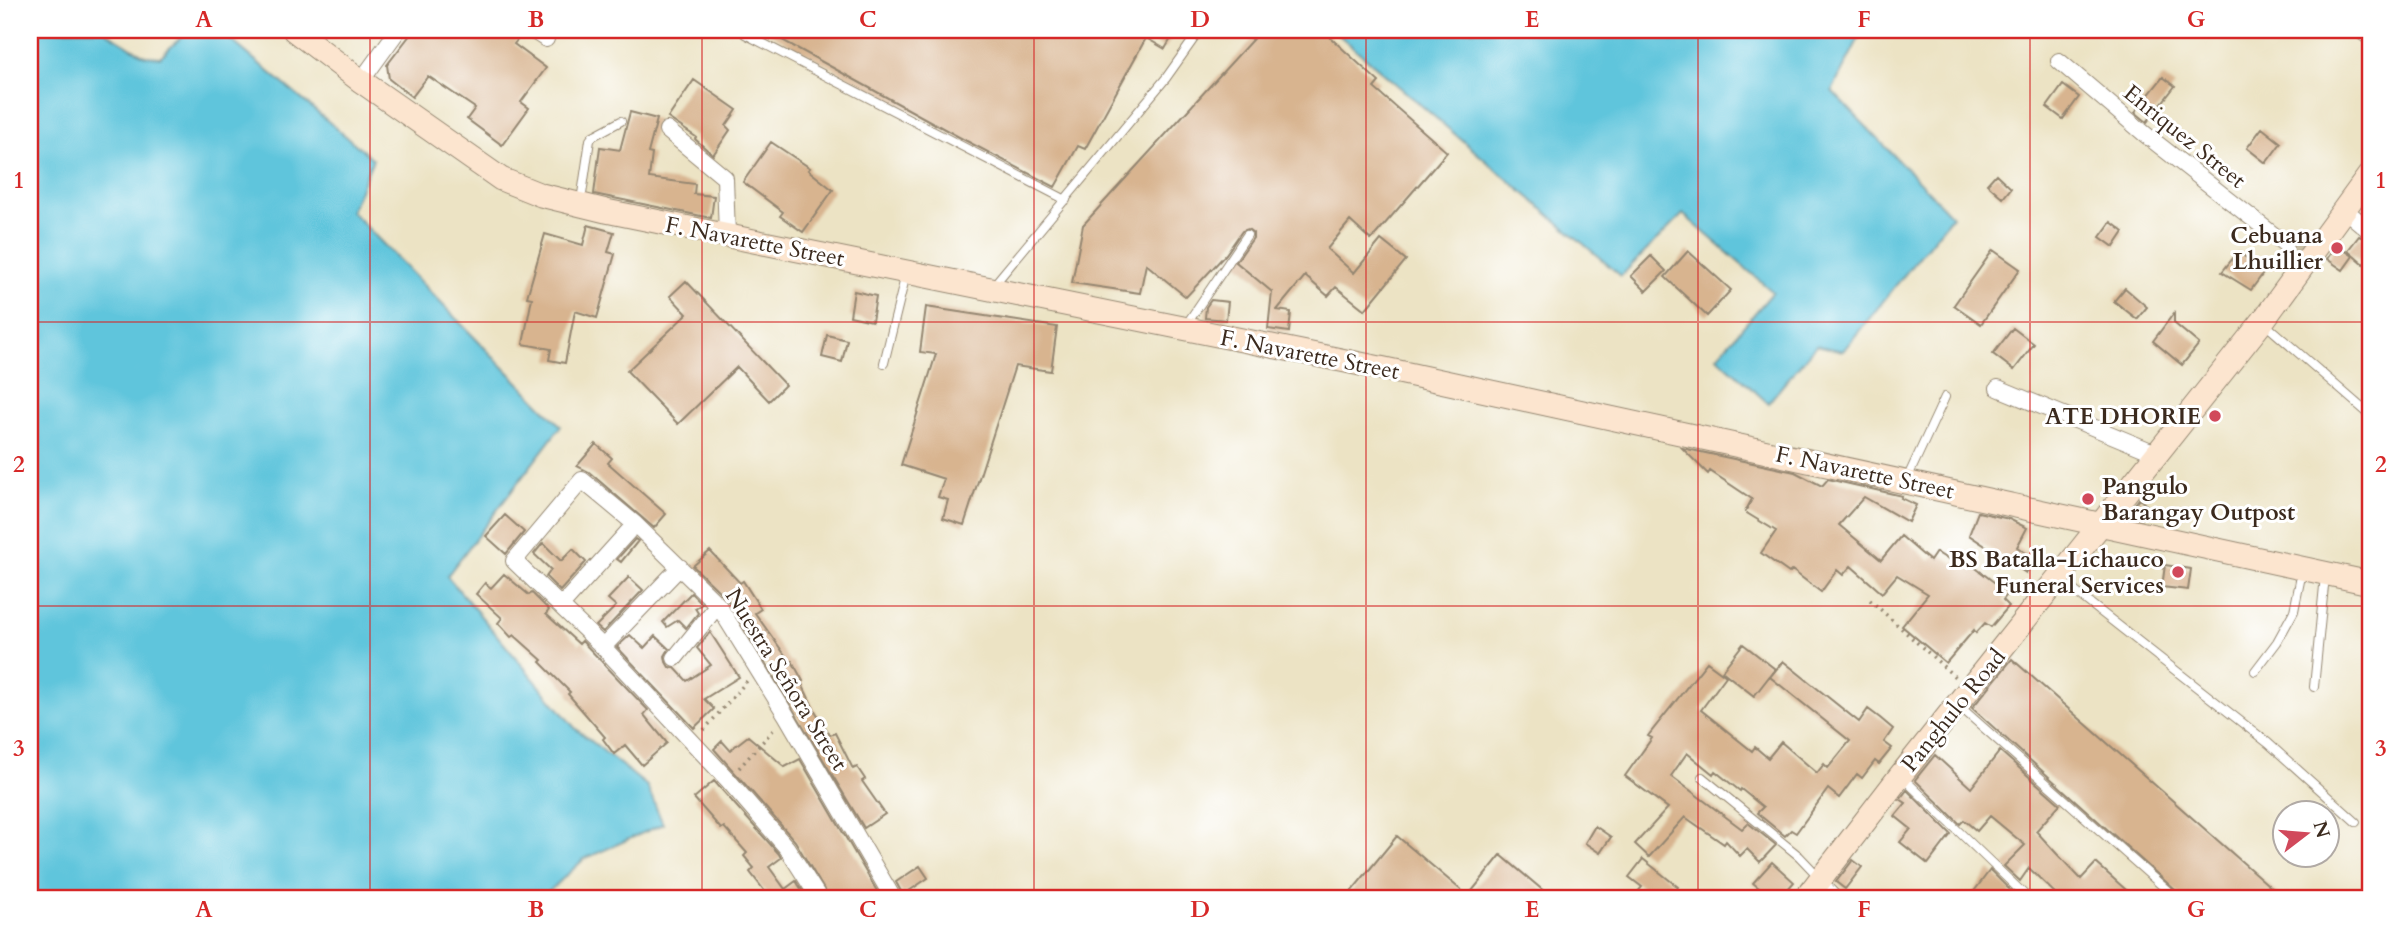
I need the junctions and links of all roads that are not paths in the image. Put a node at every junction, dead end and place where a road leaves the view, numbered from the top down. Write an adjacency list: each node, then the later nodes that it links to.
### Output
1 (294, 30): 8 (main road, F. Navarette Street)
2 (398, 30): 8 (street)
3 (744, 30): 12 (lane)
4 (1200, 30): 12 (lane)
5 (2353, 30): 6 (lane)
6 (2370, 42)
7 (2059, 61): 18 (street, Enriquez Street)
8 (361, 81): 13 (main road, F. Navarette Street)
9 (621, 121): 13 (lane)
10 (667, 130): 16 (street)
11 (2370, 174): 14 (main road, Panghulo Road)
12 (1066, 200): 20 (lane)
13 (581, 204): 16 (main road, F. Navarette Street)
14 (2345, 210): 15 (street); 21 (main road, Panghulo Road)
15 (2370, 231)
16 (727, 235): 19 (main road, F. Navarette Street)
17 (1247, 235): 22 (lane)
18 (2285, 244)
19 (907, 271): 20 (main road, F. Navarette Street); 23 (lane)
20 (991, 288): 22 (main road, F. Navarette Street)
21 (2262, 322): 26 (lane); 27 (main road, Panghulo Road)
22 (1183, 328): 28 (main road, F. Navarette Street)
23 (884, 363)
24 (1998, 388): 27 (street)
25 (1945, 397): 28 (lane)
26 (2370, 415)
27 (2158, 453): 29 (main road, Panghulo Road)
28 (1906, 481): 29 (main road, F. Navarette Street)
29 (2101, 523): 32 (main road, F. Navarette Street); 34 (main road, Panghulo Road)
30 (635, 524): 31 (street, Nuestra Señora Street); 37 (street); 37 (street, Nuestra Señora Street)
31 (680, 567): 36 (street, Nuestra Señora Street); 38 (street)
32 (2302, 568): 33 (main road, F. Navarette Street); 40 (lane)
33 (2325, 573): 35 (main road, F. Navarette Street); 41 (lane)
34 (2059, 579): 42 (main road, Panghulo Road); 45 (lane)
35 (2370, 583)
36 (718, 605): 39 (street); 48 (street, Nuestra Señora Street)
37 (561, 606): 38 (street)
38 (603, 647): 47 (street)
39 (675, 658)
40 (2255, 671)
41 (2314, 687)
42 (1964, 698): 43 (main road, Panghulo Road); 52 (lane)
43 (1900, 776): 46 (main road, Panghulo Road); 51 (lane)
44 (1702, 777): 46 (lane)
45 (2356, 822)
46 (1821, 879): 49 (main road, Panghulo Road); 50 (lane)
47 (819, 898)
48 (893, 898)
49 (1807, 898)
50 (1839, 898)
51 (2028, 898)
52 (2176, 898)

